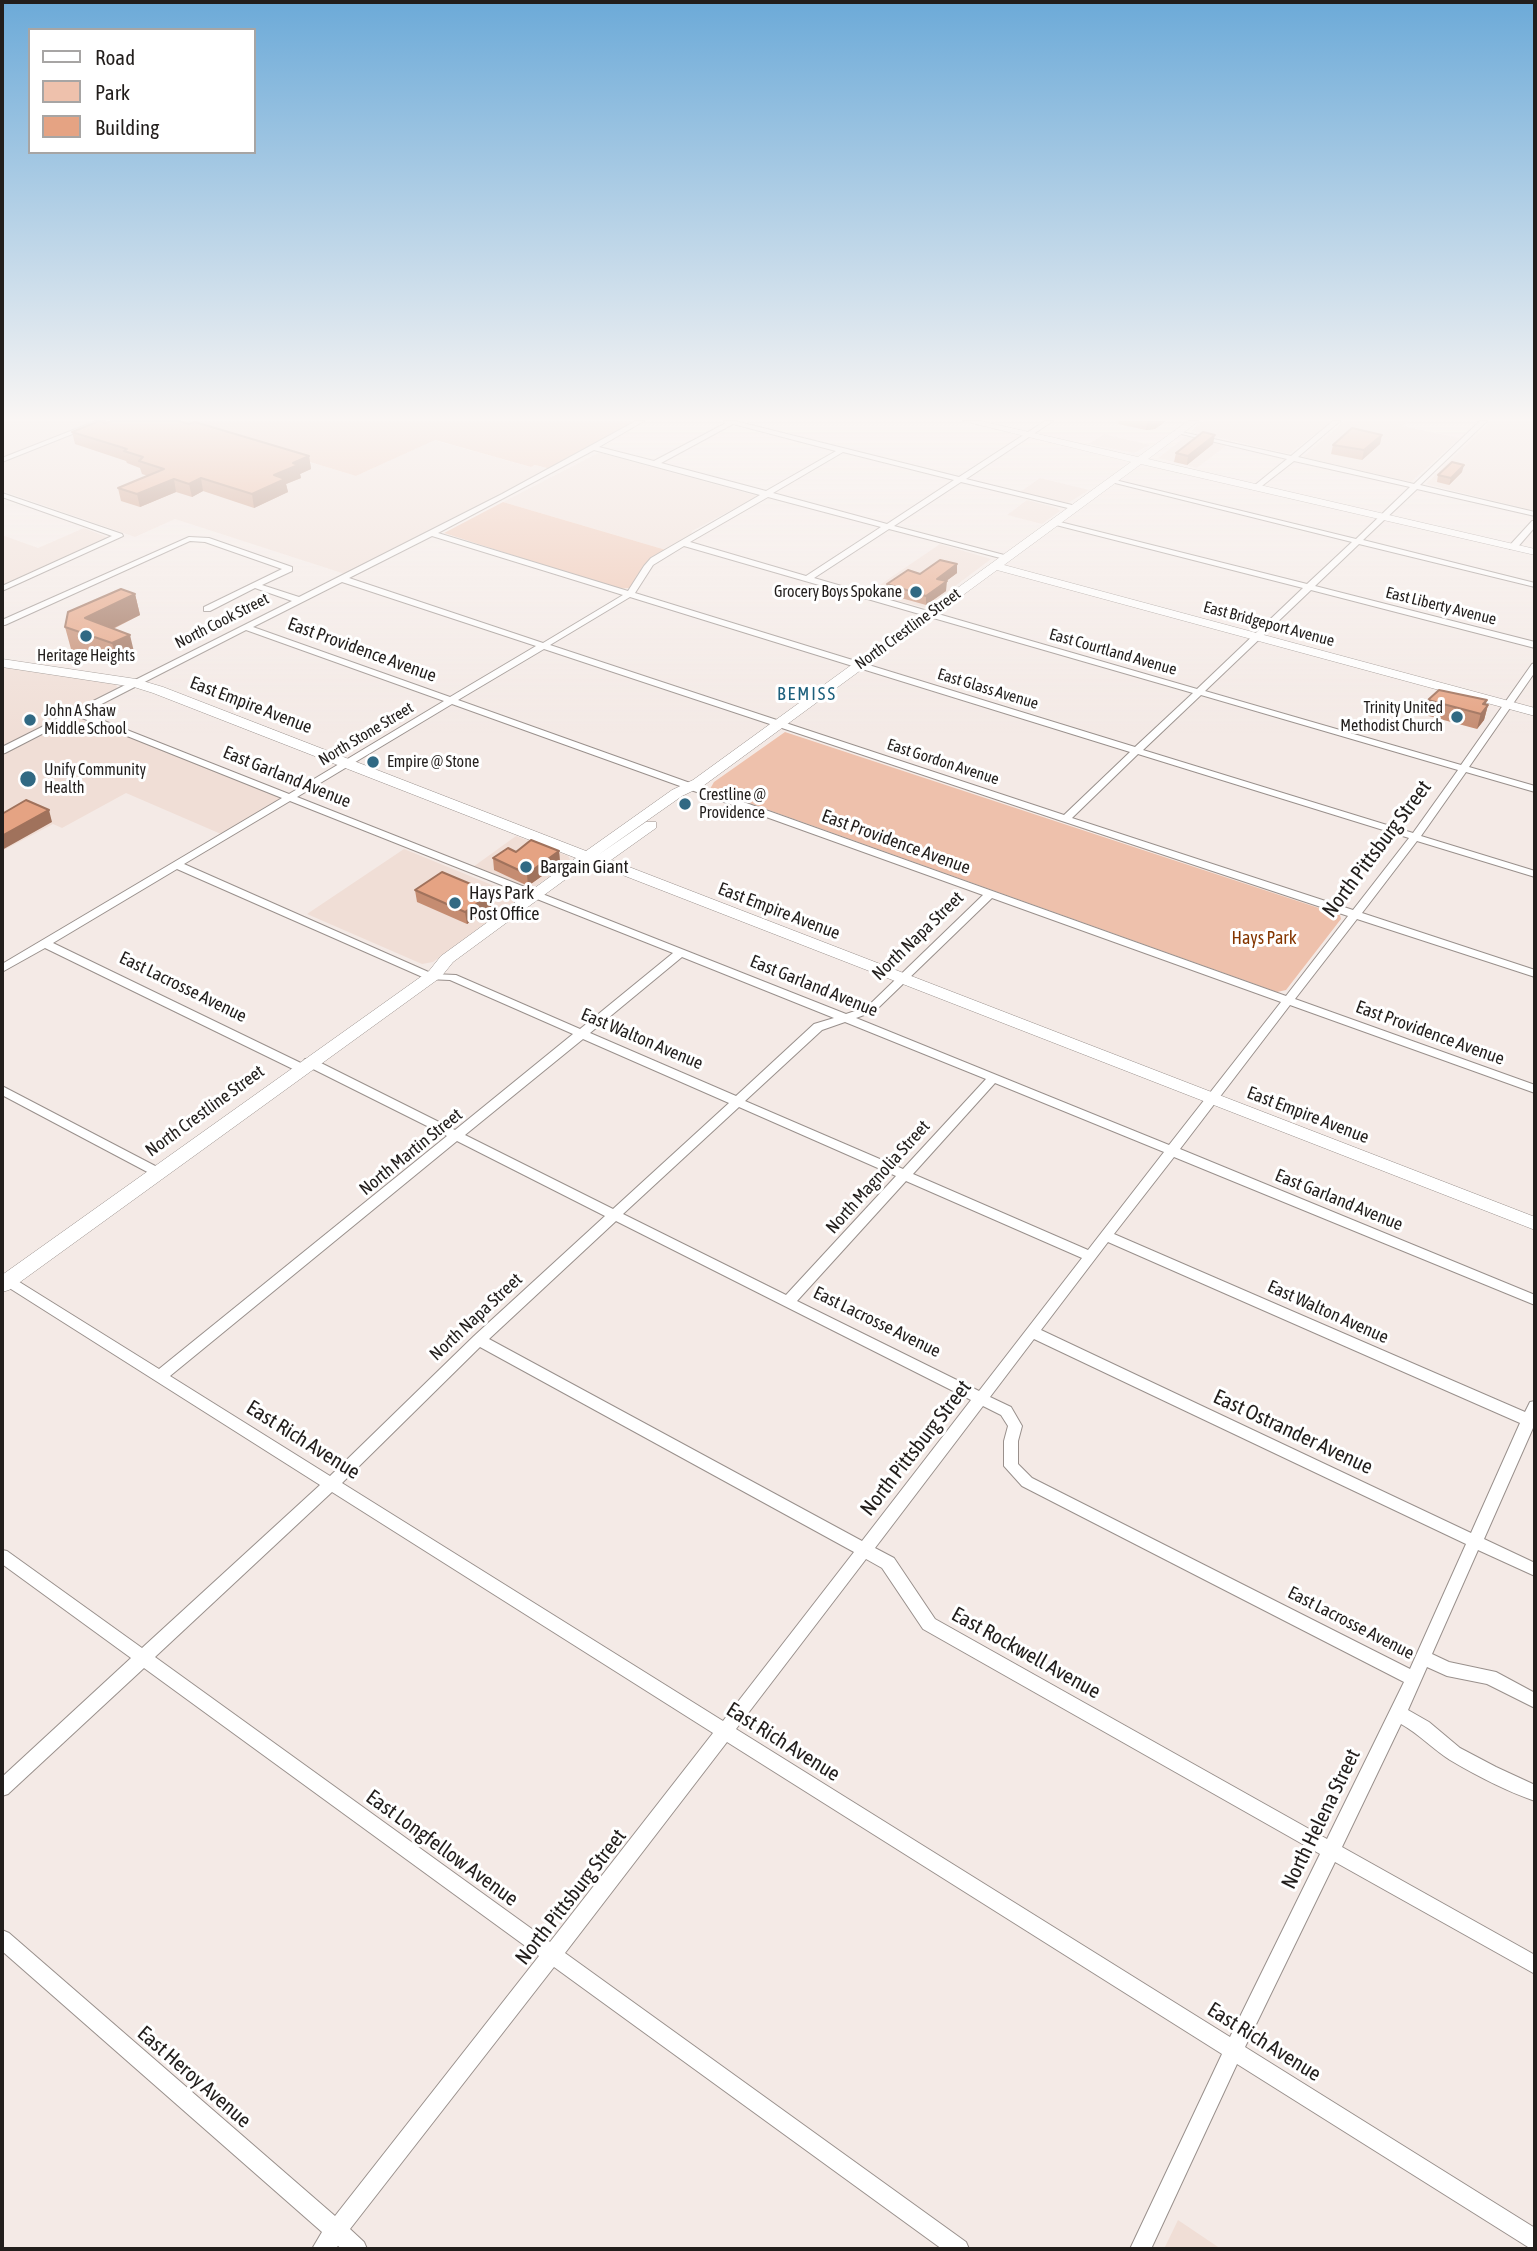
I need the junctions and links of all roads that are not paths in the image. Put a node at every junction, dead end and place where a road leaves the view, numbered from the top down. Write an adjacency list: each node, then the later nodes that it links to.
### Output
1 (91, 526): 12 (street)
2 (445, 526): 11 (street, North Cook Street)
3 (713, 526): 14 (street, North Stone Street)
4 (888, 526): 17 (street, East Bridgeport Avenue); 20 (street)
5 (1049, 526): 17 (main road, North Crestline Street)
6 (1071, 526): 24 (street, East Liberty Avenue)
7 (1298, 526): 13 (street)
8 (1371, 526): 13 (street)
9 (1424, 526): 15 (main road)
10 (1532, 526): 15 (street)
11 (431, 533): 19 (street, North Cook Street); 26 (street, East Glass Avenue)
12 (120, 536): 21 (street)
13 (1356, 540): 22 (street); 24 (street)
14 (684, 543): 20 (street, East Courtland Avenue); 26 (street, North Stone Street)
15 (1513, 547): 16 (main road)
16 (1535, 552)
17 (999, 562): 29 (main road, North Crestline Street); 32 (main road, East Bridgeport Avenue)
18 (2, 576): 21 (street)
19 (342, 579): 27 (street, North Cook Street); 34 (street, East Gordon Avenue)
20 (807, 579): 29 (street, East Courtland Avenue)
21 (18, 582): 25 (street)
22 (1535, 584)
23 (256, 586): 27 (street); 28 (street); 30 (street)
24 (1309, 587): 32 (street); 33 (street, East Liberty Avenue)
25 (2, 589)
26 (630, 594): 34 (street, North Stone Street); 36 (street, East Glass Avenue)
27 (298, 600): 31 (street, North Cook Street)
28 (207, 609)
29 (928, 614): 36 (main road, North Crestline Street); 39 (street, East Courtland Avenue)
30 (2, 623)
31 (245, 627): 38 (street, North Cook Street); 40 (street, East Providence Avenue)
32 (1257, 637): 39 (street); 41 (main road, East Bridgeport Avenue)
33 (1535, 645)
34 (544, 646): 40 (street, North Stone Street); 44 (street, East Gordon Avenue)
35 (2, 663): 38 (main road, East Empire Avenue)
36 (858, 666): 44 (main road, North Crestline Street); 46 (street, East Glass Avenue)
37 (1535, 666): 41 (street, North Pittsburg Street)
38 (136, 683): 43 (street, North Cook Street); 47 (main road, East Empire Avenue)
39 (1200, 692): 46 (street); 48 (street, East Courtland Avenue)
40 (451, 701): 47 (street, North Stone Street); 49 (street, East Providence Avenue)
41 (1508, 705): 42 (main road, East Bridgeport Avenue); 48 (street, North Pittsburg Street)
42 (1535, 712)
43 (77, 713): 45 (street, North Cook Street); 51 (street, East Garland Avenue)
44 (779, 724): 49 (main road, North Crestline Street); 52 (street, East Gordon Avenue)
45 (2, 751)
46 (1138, 752): 52 (street); 53 (street, East Glass Avenue)
47 (348, 764): 51 (street, North Stone Street); 54 (main road, East Empire Avenue)
48 (1463, 768): 50 (street, East Courtland Avenue); 53 (street, North Pittsburg Street)
49 (691, 788): 54 (main road, North Crestline Street); 57 (street, East Providence Avenue)
50 (1535, 789)
51 (290, 797): 55 (street, North Stone Street); 58 (street, East Garland Avenue)
52 (1065, 819): 59 (street, East Gordon Avenue)
53 (1414, 837): 56 (street, East Glass Avenue); 59 (street, North Pittsburg Street)
54 (593, 859): 58 (main road, North Crestline Street); 65 (main road, East Empire Avenue)
55 (177, 865): 60 (street, North Stone Street); 64 (street, East Walton Avenue)
56 (1535, 874)
57 (990, 894): 65 (street, North Napa Street); 66 (street, East Providence Avenue)
58 (542, 897): 61 (street, East Garland Avenue); 64 (main road, North Crestline Street)
59 (1356, 914): 63 (street, East Gordon Avenue); 66 (street, North Pittsburg Street)
60 (46, 944): 62 (street, North Stone Street); 69 (street, East Lacrosse Avenue)
61 (682, 952): 67 (street, East Garland Avenue); 68 (street, North Martin Street)
62 (2, 970)
63 (1535, 974)
64 (433, 976): 68 (street, East Walton Avenue); 69 (main road, North Crestline Street)
65 (902, 979): 67 (street, North Napa Street); 73 (main road, East Empire Avenue)
66 (1288, 1001): 71 (street, East Providence Avenue); 73 (street, North Pittsburg Street)
67 (845, 1017): 70 (street, East Garland Avenue); 74 (street, North Napa Street)
68 (583, 1035): 74 (street, East Walton Avenue); 75 (street, North Martin Street)
69 (305, 1065): 75 (street, East Lacrosse Avenue); 77 (main road, North Crestline Street)
70 (994, 1077): 76 (street, East Garland Avenue); 78 (street, North Magnolia Street)
71 (1535, 1089)
72 (2, 1090): 77 (street)
73 (1211, 1098): 76 (street, North Pittsburg Street); 80 (main road, East Empire Avenue)
74 (737, 1101): 78 (street, East Walton Avenue); 79 (street, North Napa Street)
75 (459, 1136): 79 (street, East Lacrosse Avenue); 88 (street, North Martin Street)
76 (1173, 1150): 81 (street, North Pittsburg Street); 84 (street, East Garland Avenue)
77 (157, 1172): 83 (main road, North Crestline Street)
78 (903, 1174): 82 (street, East Walton Avenue); 85 (street, North Magnolia Street)
79 (615, 1214): 85 (street, East Lacrosse Avenue); 87 (street, North Napa Street)
80 (1535, 1224)
81 (1106, 1236): 82 (street, North Pittsburg Street); 90 (street, East Walton Avenue)
82 (1090, 1256): 86 (street, North Pittsburg Street)
83 (5, 1283): 88 (street, East Rich Avenue)
84 (1535, 1300)
85 (788, 1302): 89 (street, East Lacrosse Avenue)
86 (1032, 1332): 89 (street, North Pittsburg Street); 92 (street, East Ostrander Avenue)
87 (479, 1340): 91 (street, North Napa Street); 93 (street, East Rockwell Avenue)
88 (160, 1376): 91 (street, East Rich Avenue)
89 (982, 1398): 93 (street, North Pittsburg Street); 98 (street, East Lacrosse Avenue)
90 (1533, 1416): 92 (street, North Helena Street)
91 (331, 1484): 96 (street, North Napa Street); 101 (street, East Rich Avenue)
92 (1474, 1541): 95 (street, East Ostrander Avenue); 97 (street, North Helena Street)
93 (863, 1550): 101 (street, North Pittsburg Street); 104 (street, East Rockwell Avenue)
94 (2, 1556): 96 (street, East Longfellow Avenue)
95 (1535, 1570)
96 (144, 1657): 102 (street, North Napa Street); 106 (street, East Longfellow Avenue)
97 (1422, 1657): 98 (street, North Helena Street); 99 (street, East Lacrosse Avenue)
98 (1412, 1678): 100 (street, North Helena Street)
99 (1535, 1701)
100 (1398, 1713): 103 (street); 104 (street, North Helena Street)
101 (725, 1733): 106 (street, North Pittsburg Street); 108 (street, East Rich Avenue)
102 (2, 1788)
103 (1535, 1793)
104 (1331, 1850): 107 (street, East Rockwell Avenue); 108 (street, North Helena Street)
105 (2, 1939): 109 (street, East Heroy Avenue)
106 (551, 1956): 109 (street, North Pittsburg Street); 113 (street, East Longfellow Avenue)
107 (1535, 1965)
108 (1234, 2049): 110 (street, East Rich Avenue); 114 (street, North Helena Street)
109 (336, 2231): 111 (street, North Pittsburg Street); 112 (street, East Heroy Avenue)
110 (1535, 2240)
111 (322, 2249)
112 (357, 2249)
113 (959, 2249)
114 (1140, 2249)

